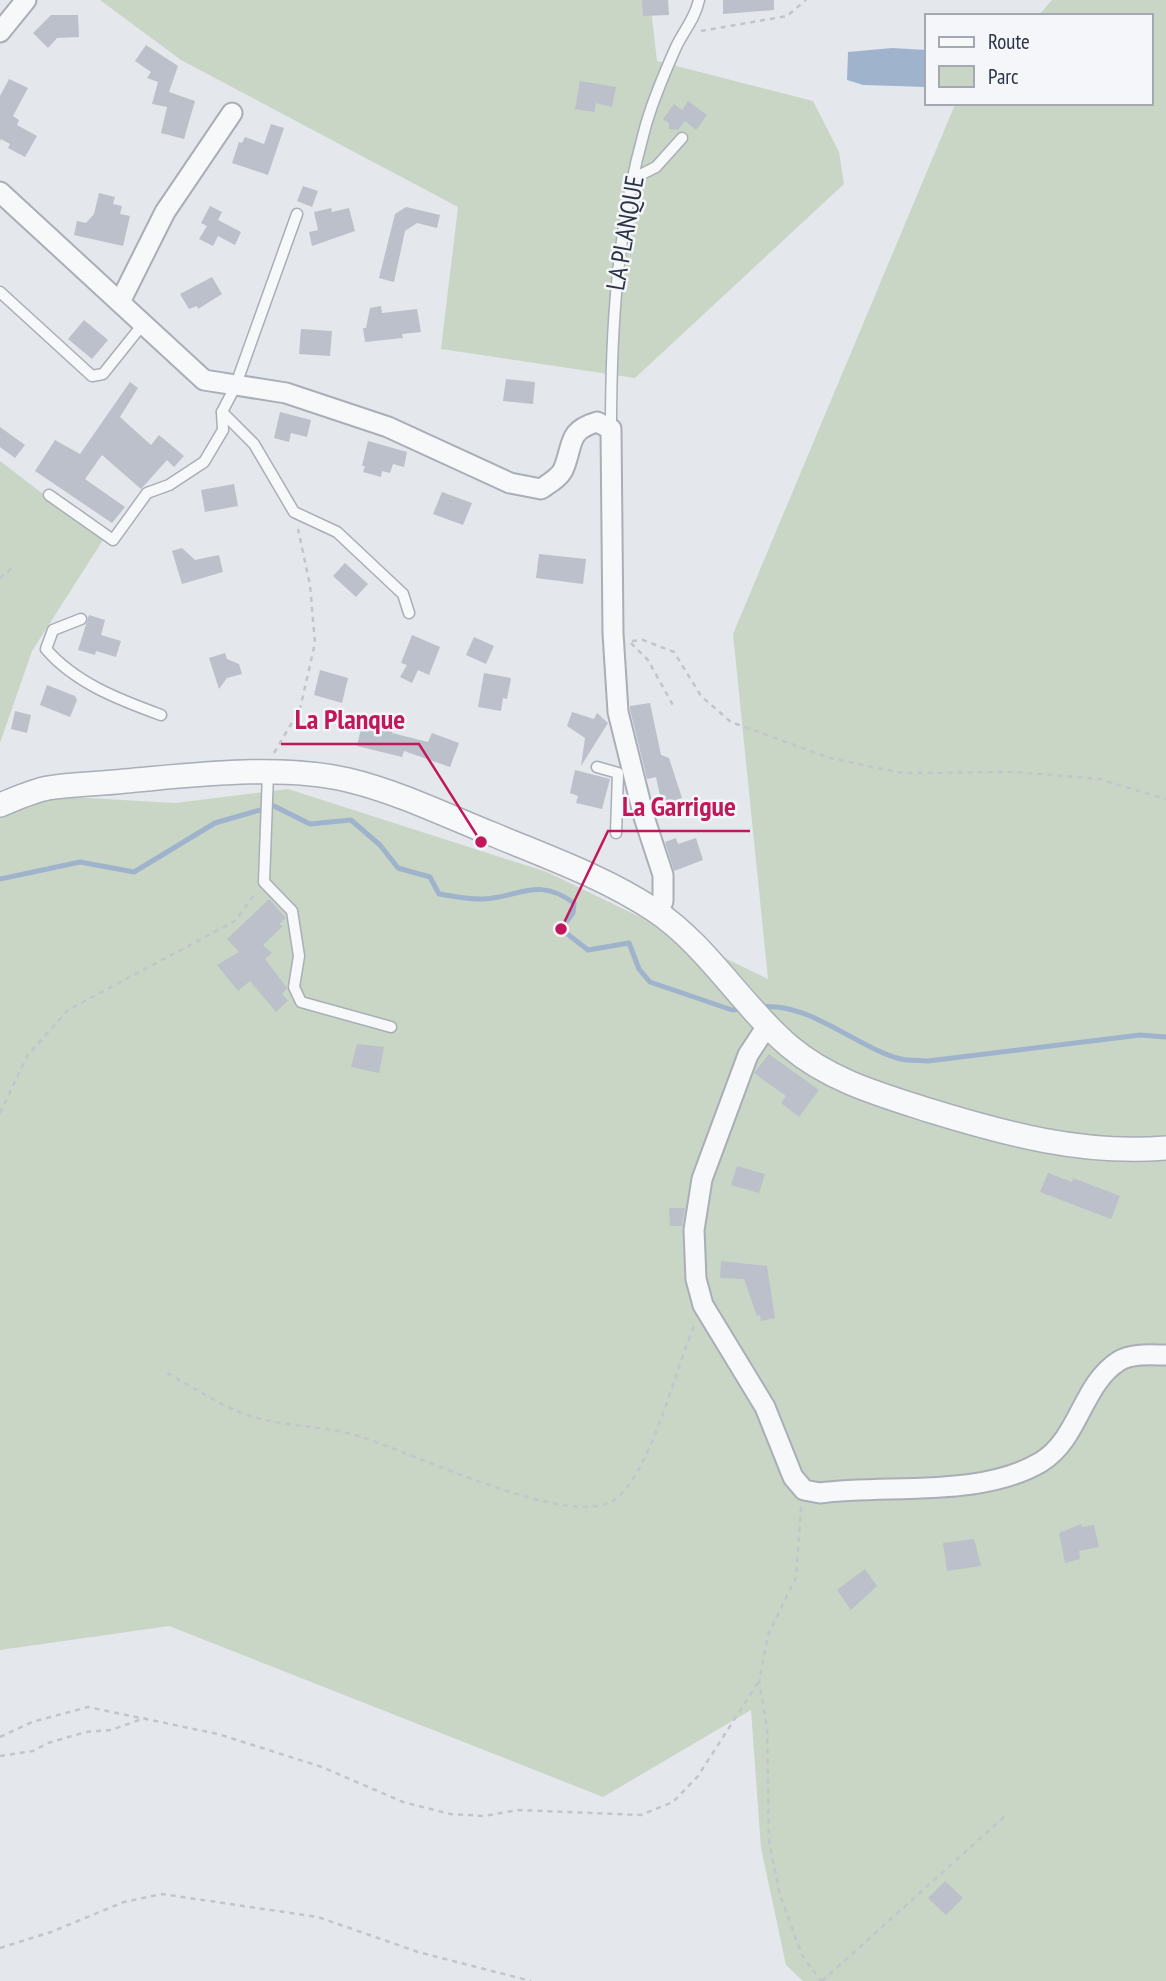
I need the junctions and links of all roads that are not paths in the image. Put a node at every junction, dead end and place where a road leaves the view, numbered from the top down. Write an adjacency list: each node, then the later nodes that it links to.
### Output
1 (26, 0): 3 (street)
2 (699, 0): 6 (lane, LA PLANQUE)
3 (0, 32)
4 (232, 113): 10 (street)
5 (682, 138): 6 (lane)
6 (634, 178): 14 (lane, LA PLANQUE)
7 (0, 192): 10 (street)
8 (297, 214): 12 (lane)
9 (0, 292): 11 (lane)
10 (120, 302): 11 (street)
11 (143, 324): 12 (street)
12 (235, 387): 13 (lane); 14 (street)
13 (222, 412): 15 (lane); 16 (lane)
14 (611, 429): 23 (street)
15 (49, 495)
16 (410, 613)
17 (81, 619): 18 (lane)
18 (161, 715)
19 (597, 766): 22 (lane)
20 (268, 783): 21 (street); 23 (street); 25 (lane)
21 (0, 805)
22 (617, 833)
23 (658, 912): 24 (street)
24 (763, 1022): 26 (street); 27 (street)
25 (391, 1027)
26 (1166, 1148)
27 (1166, 1355)

